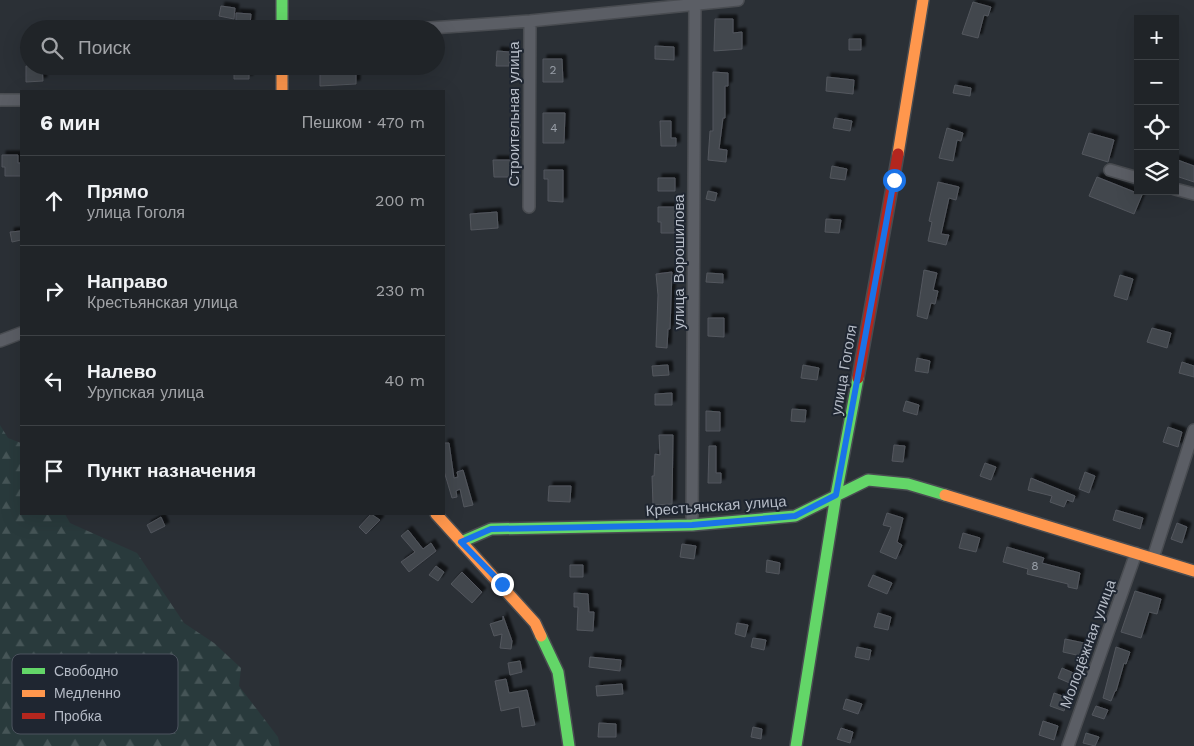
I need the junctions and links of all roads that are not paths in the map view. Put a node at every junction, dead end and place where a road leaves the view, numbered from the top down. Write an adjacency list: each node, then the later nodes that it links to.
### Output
1 (282, 0): 5 (street)
2 (738, 0): 4 (street)
3 (924, 0): 20 (street, улица Гоголя)
4 (695, 3): 6 (street); 22 (street, улица Ворошилова)
5 (282, 20)
6 (530, 21): 7 (street); 16 (street, Строительная улица)
7 (445, 27)
8 (282, 75): 9 (street)
9 (282, 90)
10 (0, 100): 11 (street)
11 (20, 100)
12 (1110, 170): 13 (street)
13 (1134, 177)
14 (1179, 190): 15 (street)
15 (1194, 194)
16 (529, 207)
17 (20, 333): 18 (street)
18 (0, 341)
19 (1194, 430): 25 (street)
20 (836, 495): 22 (street, Крестьянская улица); 24 (street, Крестьянская улица); 28 (street, улица Гоголя)
21 (437, 515): 23 (street)
22 (692, 525): 23 (street, Крестьянская улица)
23 (461, 542): 27 (street)
24 (1136, 553): 25 (street, Крестьянская улица); 29 (street, Молодёжная улица)
25 (1153, 558): 26 (street, Крестьянская улица)
26 (1194, 571)
27 (569, 746)
28 (796, 746)
29 (1068, 746)

